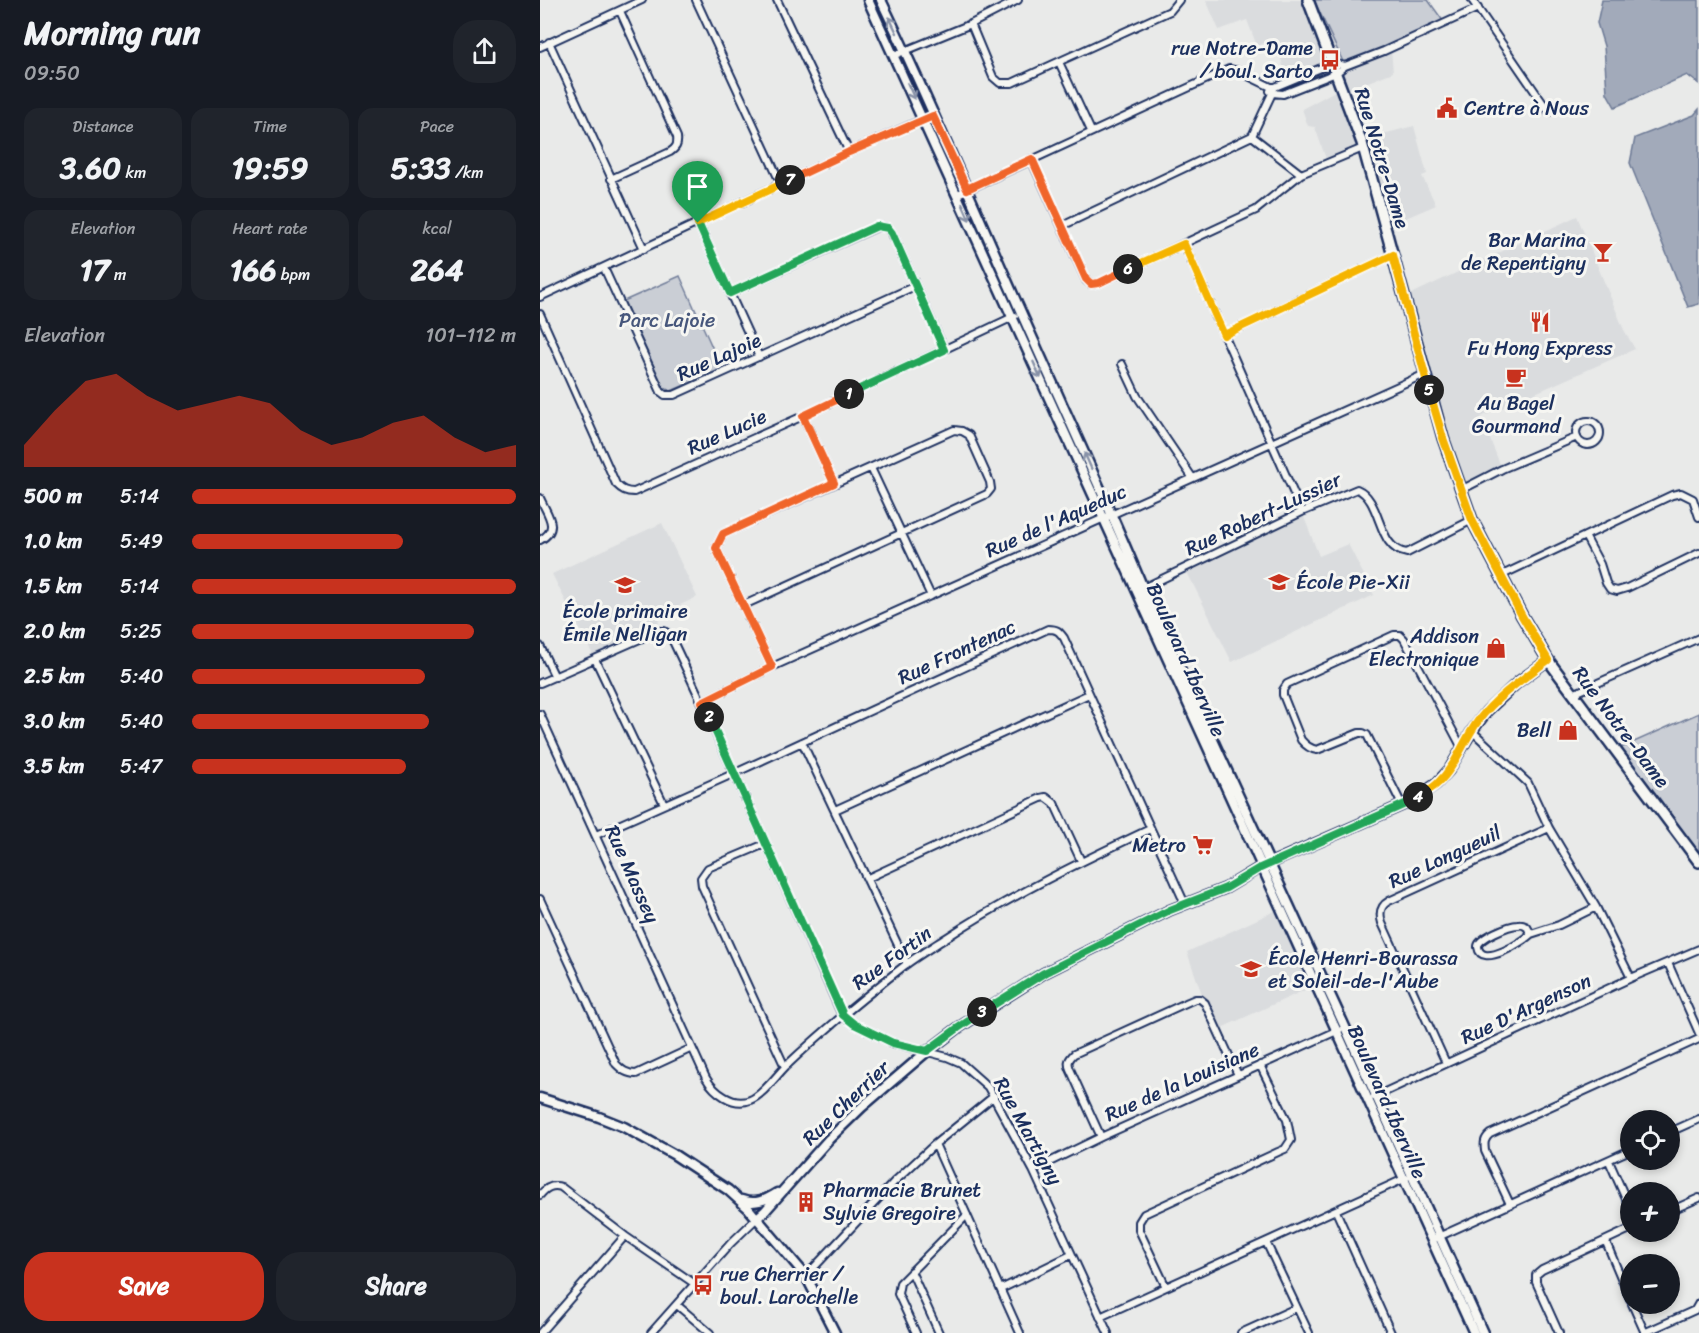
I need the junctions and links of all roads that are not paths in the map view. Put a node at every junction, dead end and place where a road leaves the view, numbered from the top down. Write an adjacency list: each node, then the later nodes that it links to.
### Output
1 (642, 0): 11 (street)
2 (696, 0): 30 (street)
3 (777, 0): 26 (street)
4 (868, 0): 16 (street, Boulevard Iberville)
5 (880, 0): 15 (street, Boulevard Iberville, one-way to 5)
6 (1018, 0): 12 (street)
7 (1179, 0): 17 (street)
8 (1308, 0): 18 (main road, Rue Notre-Dame)
9 (1472, 0): 10 (street)
10 (1478, 8): 18 (street); 20 (street)
11 (620, 11): 13 (street); 29 (street)
12 (971, 24): 15 (street); 17 (street)
13 (549, 42): 14 (street); 29 (street)
14 (540, 47)
15 (905, 51): 16 (street); 21 (street, Boulevard Iberville)
16 (895, 55): 22 (street, Boulevard Iberville, one-way to 22)
17 (1059, 62): 23 (street)
18 (1338, 68): 19 (street); 25 (main road, Rue Notre-Dame)
19 (1274, 90): 23 (street); 24 (street)
20 (1549, 112)
21 (933, 116): 22 (street); 31 (street, Boulevard Iberville)
22 (924, 120): 26 (street); 32 (street, Boulevard Iberville)
23 (1091, 131): 27 (street)
24 (1252, 136): 28 (street); 34 (street)
25 (1363, 148): 28 (street); 37 (main road, Rue Notre-Dame)
26 (849, 152): 30 (street)
27 (1032, 159): 31 (street); 34 (street)
28 (1301, 174): 35 (street)
29 (612, 179): 36 (street)
30 (781, 184): 33 (street)
31 (967, 189): 32 (street); 43 (street, Boulevard Iberville)
32 (958, 194): 43 (street, Boulevard Iberville, one-way to 43)
33 (698, 223): 36 (street); 40 (street)
34 (1062, 226): 35 (street)
35 (1184, 244): 44 (street)
36 (644, 249): 38 (street)
37 (1393, 255): 44 (street); 48 (main road, Rue Notre-Dame)
38 (604, 268): 41 (street); 46 (street, Rue Lajoie)
39 (915, 286): 40 (street); 45 (street); 46 (street, Rue Lajoie)
40 (730, 293): 46 (street)
41 (540, 297)
42 (540, 314): 49 (street, Rue Lucie)
43 (1017, 315): 45 (street, Rue Lucie); 58 (street, Boulevard Iberville)
44 (1224, 335): 51 (street)
45 (944, 350): 49 (street, Rue Lucie)
46 (759, 357)
47 (1122, 364): 53 (street)
48 (1425, 375): 51 (street, Rue de l'Aqueduc); 55 (main road, Rue Notre-Dame)
49 (803, 416): 54 (street)
50 (1577, 437): 55 (street)
51 (1272, 443): 53 (street, Rue de l'Aqueduc); 57 (street)
52 (871, 468): 54 (street); 61 (street); 61 (street)
53 (1192, 477): 58 (street, Rue de l'Aqueduc)
54 (834, 483): 68 (street)
55 (1461, 490): 60 (main road, Rue Notre-Dame)
56 (540, 498): 63 (street)
57 (1302, 512): 60 (street, Rue Robert-Lussier); 66 (street, Rue Robert-Lussier)
58 (1108, 516): 66 (street, Boulevard Iberville); 67 (street, Rue de l'Aqueduc)
59 (1699, 516): 62 (street)
60 (1472, 520): 65 (main road, Rue Notre-Dame)
61 (902, 533): 67 (street); 68 (street)
62 (1585, 536): 64 (street); 65 (street)
63 (540, 540)
64 (1699, 554)
65 (1500, 576): 72 (main road, Rue Notre-Dame)
66 (1140, 589): 93 (street, Boulevard Iberville)
67 (931, 596): 73 (street, Rue de l'Aqueduc)
68 (744, 605): 73 (street)
69 (1699, 638): 76 (street)
70 (540, 646): 74 (street)
71 (595, 659): 74 (street); 78 (street); 84 (street)
72 (1548, 660): 76 (main road, Rue Notre-Dame); 80 (street, Rue Cherrier)
73 (772, 667): 78 (street, Rue de l'Aqueduc)
74 (555, 677): 75 (street)
75 (540, 683)
76 (1573, 693): 92 (main road, Rue Notre-Dame)
77 (1089, 694): 81 (street, Rue Frontenac); 86 (street); 88 (street, Rue Frontenac)
78 (702, 702): 83 (street)
79 (540, 714): 89 (street, Rue Massey)
80 (1472, 731): 82 (street, Rue Cherrier); 87 (street)
81 (802, 742): 83 (street, Rue Frontenac); 86 (street)
82 (1462, 748): 85 (street, Rue Cherrier); 85 (street)
83 (735, 773): 84 (street, Rue Frontenac); 90 (street)
84 (664, 804): 89 (street, Rue Frontenac)
85 (1402, 805): 93 (street, Rue Cherrier)
86 (835, 810): 94 (street)
87 (1549, 828): 97 (street); 109 (street, Rue Longueuil)
88 (1150, 829): 91 (street, Rue Fortin); 96 (street, Rue Frontenac)
89 (596, 835): 107 (street, Rue Massey)
90 (765, 844): 103 (street); 111 (street)
91 (1081, 861): 94 (street); 101 (street, Rue Fortin)
92 (1699, 862)
93 (1266, 866): 96 (street, Rue Cherrier); 104 (street, Boulevard Iberville)
94 (868, 878): 101 (street)
95 (540, 899): 107 (street)
96 (1185, 904): 108 (street, Rue Cherrier)
97 (1596, 908): 98 (street); 102 (street)
98 (1531, 934): 98 (street)
99 (1699, 950): 100 (street, Rue D'Argenson)
100 (1668, 963): 102 (street, Rue D'Argenson); 105 (street)
101 (907, 964): 103 (street, Rue Fortin)
102 (1631, 978): 109 (street, Rue D'Argenson)
103 (843, 1015): 108 (street, Rue Martigny); 111 (street, Rue Fortin)
104 (1341, 1029): 110 (street, Rue de la Louisiane); 115 (street, Boulevard Iberville)
105 (1699, 1033)
106 (1699, 1039): 129 (street)
107 (692, 1048): 111 (street, Rue Fortin)
108 (927, 1051): 113 (street, Rue Martigny); 123 (street, Rue Cherrier)
109 (1446, 1064): 115 (street, Rue D'Argenson)
110 (1260, 1065): 112 (street, Rue de la Louisiane); 144 (street)
111 (785, 1067)
112 (1238, 1075): 118 (street, Rue de la Louisiane); 118 (street)
113 (994, 1096): 119 (street); 122 (street, Rue Martigny)
114 (540, 1098): 126 (street)
115 (1372, 1098): 124 (street, Boulevard Iberville)
116 (1699, 1119): 117 (street)
117 (1680, 1128)
118 (1101, 1137): 122 (street, Rue de la Louisiane)
119 (935, 1144): 132 (street); 142 (street)
120 (1620, 1155): 121 (street)
121 (1609, 1161): 125 (street); 129 (street)
122 (1033, 1170): 139 (street, Rue Martigny)
123 (798, 1174): 126 (street); 133 (street, Rue Cherrier)
124 (1408, 1177): 131 (street); 136 (street, Boulevard Iberville)
125 (1620, 1186)
126 (728, 1190): 133 (street)
127 (540, 1195): 135 (street)
128 (1699, 1198): 130 (street)
129 (1510, 1204): 136 (street)
130 (1680, 1207)
131 (1336, 1211): 137 (street); 162 (street)
132 (967, 1215): 140 (street); 145 (street)
133 (757, 1218): 142 (street); 143 (street, Rue Cherrier)
134 (1620, 1234): 138 (street)
135 (625, 1236): 143 (street); 152 (street)
136 (1436, 1238): 163 (street, Boulevard Iberville); 164 (street, Boulevard Iberville)
137 (1266, 1242): 144 (street); 148 (street)
138 (1606, 1242): 141 (street); 165 (street)
139 (1071, 1256): 145 (street); 151 (street, Rue Martigny)
140 (911, 1271): 156 (street); 157 (street)
141 (1620, 1275)
142 (806, 1276): 155 (street)
143 (695, 1284): 147 (street, Rue Cherrier)
144 (1166, 1287): 151 (street)
145 (1001, 1289): 158 (street)
146 (1699, 1303): 149 (street)
147 (677, 1305): 153 (street, Rue Cherrier); 154 (street)
148 (1296, 1308): 160 (street); 161 (street)
149 (1697, 1309): 166 (street)
150 (1636, 1314): 166 (street)
151 (1100, 1317): 159 (street, Rue Martigny)
152 (540, 1333)
153 (651, 1333)
154 (710, 1333)
155 (835, 1333)
156 (916, 1333)
157 (939, 1333)
158 (1020, 1333)
159 (1108, 1333)
160 (1241, 1333)
161 (1308, 1333)
162 (1391, 1333)
163 (1474, 1333)
164 (1483, 1333)
165 (1559, 1333)
166 (1644, 1333)

